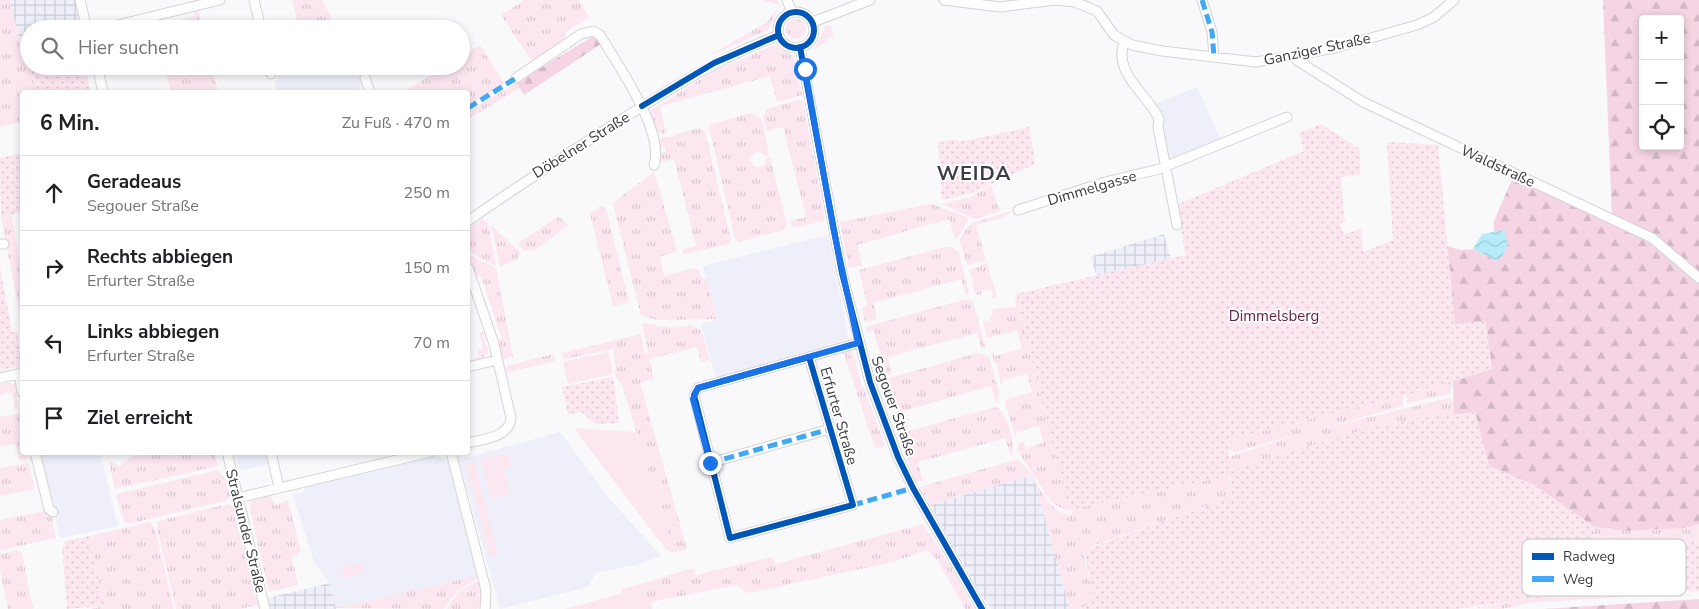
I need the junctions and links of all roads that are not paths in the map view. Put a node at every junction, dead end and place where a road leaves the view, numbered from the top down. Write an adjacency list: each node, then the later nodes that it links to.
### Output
1 (80, 0): 10 (street)
2 (220, 0): 11 (street)
3 (254, 0): 12 (street)
4 (787, 0): 9 (street)
5 (870, 0): 13 (street)
6 (944, 0): 15 (street, Ganziger Straße)
7 (1202, 0): 18 (street)
8 (1454, 0): 17 (street, Ganziger Straße)
9 (792, 12): 13 (street); 14 (street)
10 (85, 20)
11 (138, 20)
12 (259, 20)
13 (813, 22): 16 (street)
14 (779, 35): 16 (street); 24 (street, Döbelner Straße)
15 (1124, 42): 18 (street, Ganziger Straße); 27 (street)
16 (800, 47): 33 (street, Segouer Straße)
17 (1295, 56): 18 (street, Ganziger Straße); 32 (street, Waldstraße)
18 (1214, 57)
19 (98, 75): 22 (street)
20 (365, 78): 23 (street)
21 (516, 78): 24 (street)
22 (102, 90)
23 (369, 90)
24 (642, 106): 26 (street); 29 (street, Döbelner Straße)
25 (1287, 117): 27 (street, Dimmelgasse)
26 (654, 165)
27 (1166, 166): 28 (street, Dimmelgasse); 30 (street)
28 (1018, 210)
29 (470, 220)
30 (1177, 225)
31 (470, 274): 35 (street)
32 (1699, 278)
33 (858, 343): 34 (street, Erfurter Straße); 54 (street, Segouer Straße)
34 (809, 357): 39 (street, Erfurter Straße); 46 (street, Erfurter Straße)
35 (498, 362): 36 (street); 40 (street)
36 (470, 367)
37 (20, 373): 38 (street)
38 (0, 378)
39 (830, 429): 46 (street, Erfurter Straße); 50 (street, Erfurter Straße)
40 (470, 442)
41 (36, 455): 51 (street)
42 (227, 455): 48 (street, Stralsunder Straße)
43 (272, 455): 47 (street)
44 (421, 455): 47 (street)
45 (452, 455): 53 (street)
46 (710, 463): 50 (street, Erfurter Straße)
47 (279, 488): 48 (street)
48 (238, 498): 52 (street, Stralsunder Straße)
49 (863, 503): 50 (street, Erfurter Straße)
50 (853, 505)
51 (53, 512)
52 (265, 609)
53 (485, 609)
54 (982, 609)

